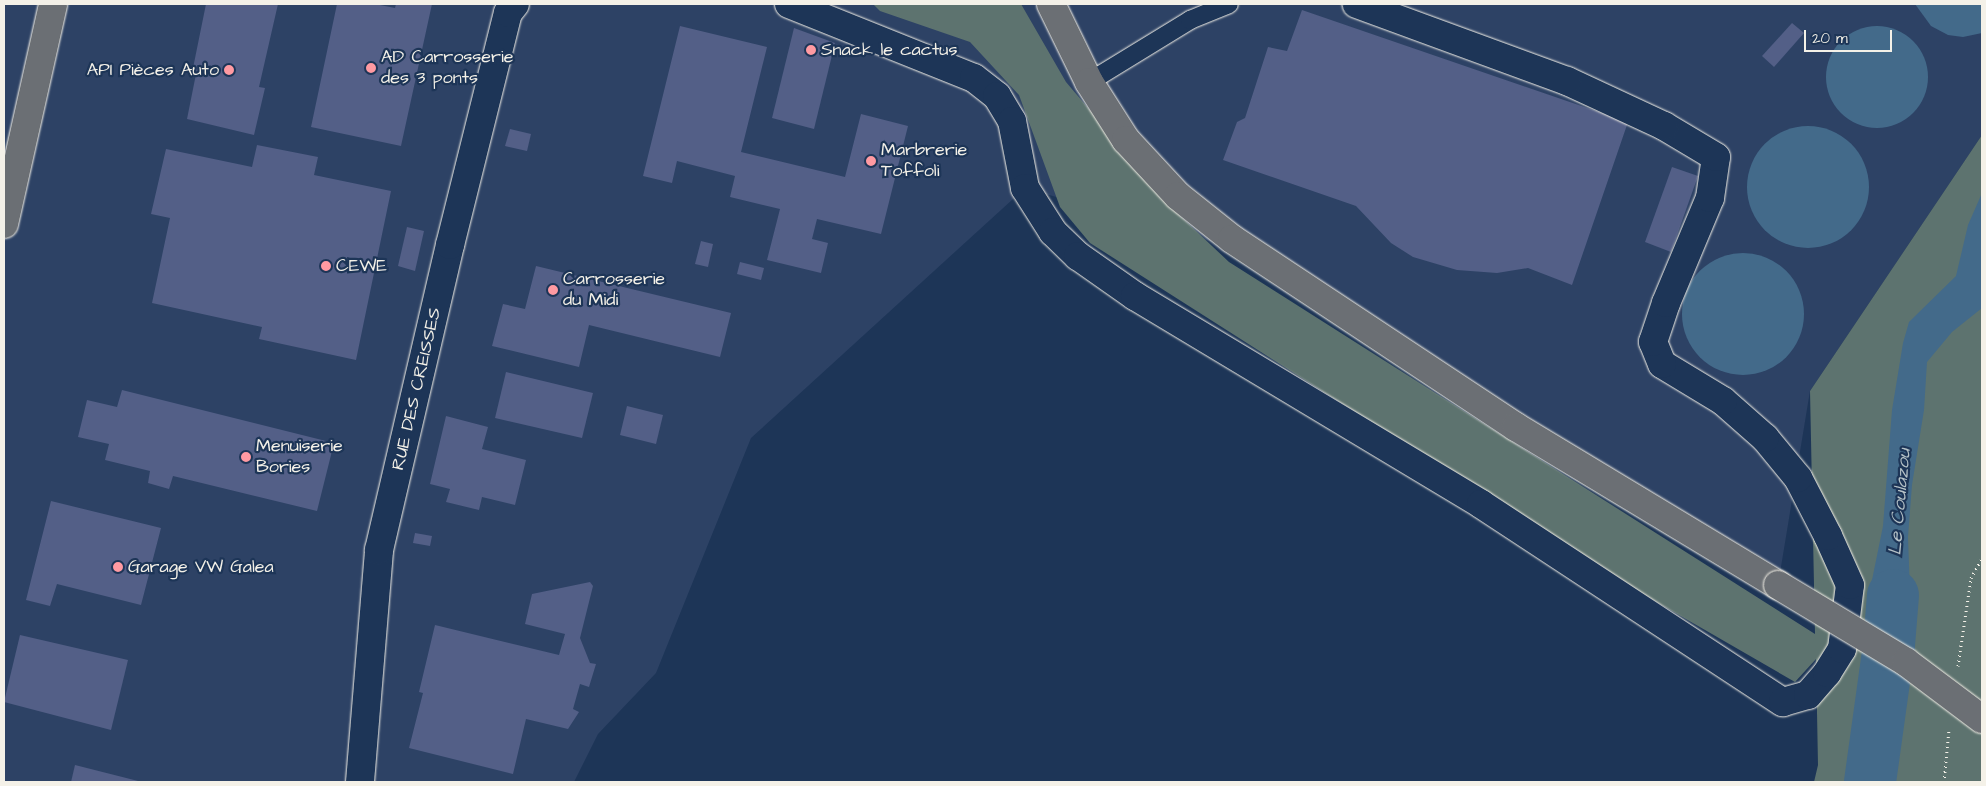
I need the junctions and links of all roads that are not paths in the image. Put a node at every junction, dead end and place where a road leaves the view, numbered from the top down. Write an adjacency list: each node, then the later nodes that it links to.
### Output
1 (37, 4): 10 (main road)
2 (53, 4): 10 (main road)
3 (68, 4): 10 (main road)
4 (515, 4): 13 (street, RUE DES CREISSES)
5 (1051, 4): 9 (main road)
6 (1229, 4): 9 (lane)
7 (1357, 4): 8 (street)
8 (798, 5)
9 (1089, 82): 12 (main road, bridge)
10 (16, 166): 11 (main road)
11 (4, 224)
12 (1982, 720)
13 (360, 782)

